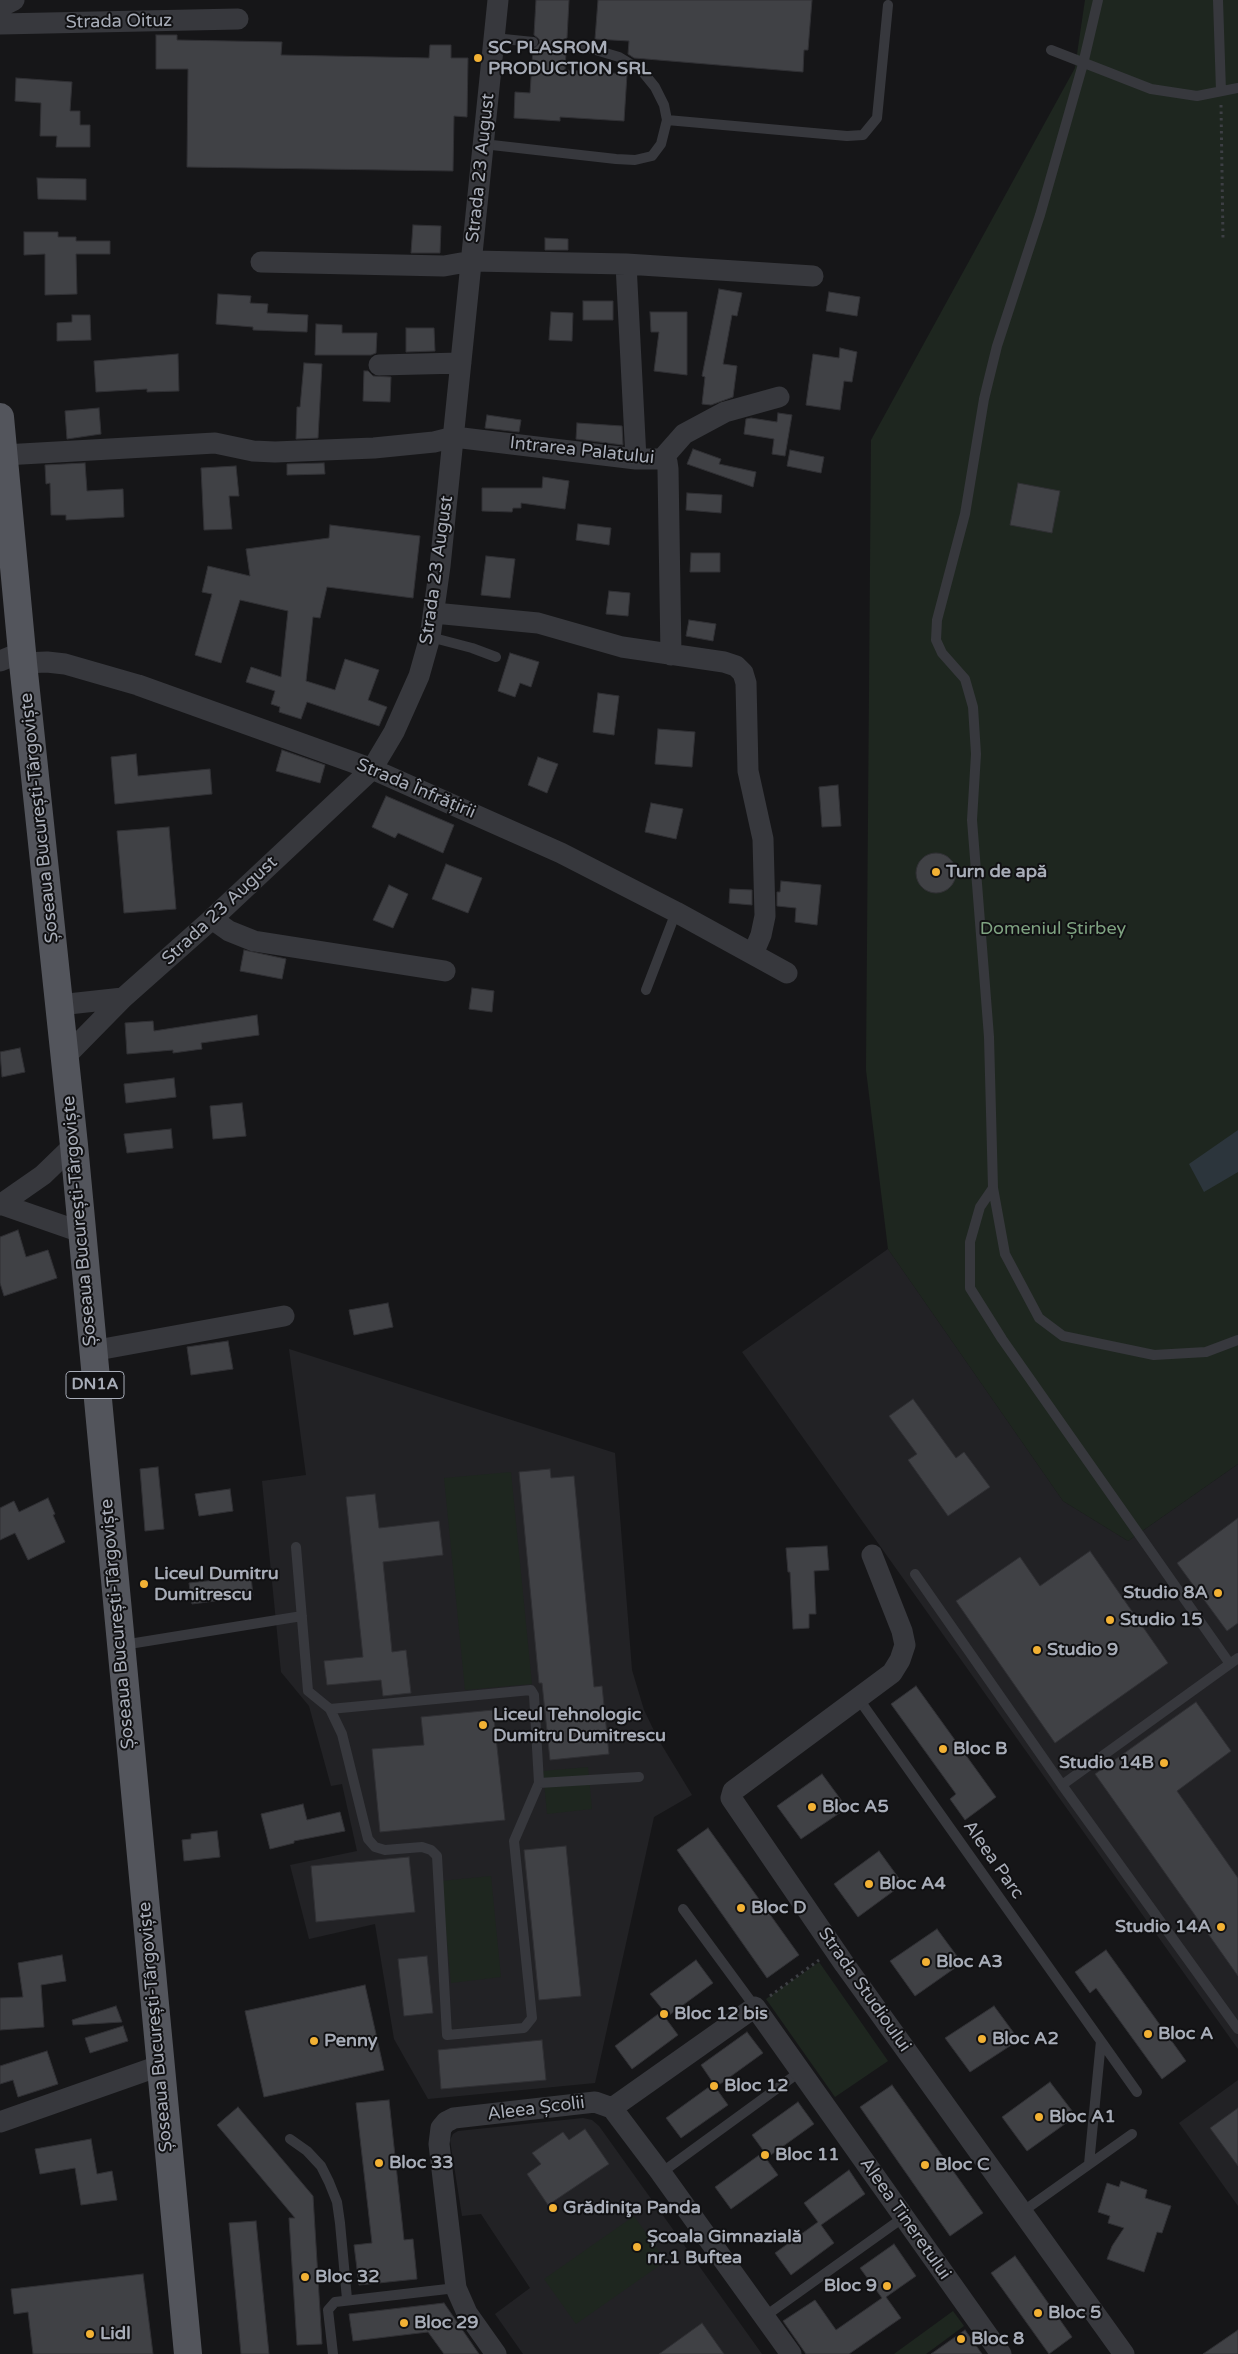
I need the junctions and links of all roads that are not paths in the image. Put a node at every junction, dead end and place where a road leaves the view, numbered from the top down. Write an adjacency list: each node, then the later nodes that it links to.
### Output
1 (14, 0): 6 (street)
2 (498, 0): 9 (street, Strada 23 August)
3 (1098, 0): 13 (lane)
4 (1218, 0): 15 (lane)
5 (888, 6): 16 (lane)
6 (0, 7)
7 (238, 19): 8 (street, Strada Oituz)
8 (0, 24)
9 (494, 38): 10 (lane); 17 (street, Strada 23 August)
10 (533, 42)
11 (566, 45): 16 (lane)
12 (1052, 50): 13 (lane)
13 (1083, 64): 15 (lane); 46 (lane)
14 (1238, 88): 15 (lane)
15 (1221, 91)
16 (667, 120): 17 (lane)
17 (483, 144): 18 (street, Strada 23 August)
18 (472, 261): 19 (street); 20 (street); 22 (street, Strada 23 August)
19 (261, 262)
20 (626, 264): 21 (street); 28 (street)
21 (813, 276)
22 (461, 363): 23 (street); 26 (street, Strada 23 August)
23 (379, 365)
24 (779, 397): 29 (street)
25 (0, 417): 27 (main road, Șoseaua București-Târgoviște / DN1A)
26 (454, 437): 27 (street, Intrarea Palatului); 28 (street, Intrarea Palatului); 30 (street, Strada 23 August)
27 (4, 454): 33 (main road, Șoseaua București-Târgoviște / DN1A)
28 (636, 459): 29 (street, Intrarea Palatului)
29 (662, 459): 32 (street, Intrarea Palatului)
30 (434, 613): 31 (street, Strada 23 August); 32 (street)
31 (430, 637): 34 (lane); 35 (street, Strada 23 August)
32 (671, 655): 38 (street)
33 (15, 658): 35 (street, Strada Înfrățirii); 43 (main road, Șoseaua București-Târgoviște / DN1A)
34 (496, 658)
35 (372, 769): 36 (street, Strada Înfrățirii); 37 (street, Strada 23 August)
36 (676, 912): 38 (street, Strada Înfrățirii); 41 (lane)
37 (212, 920): 39 (street); 42 (street, Strada 23 August)
38 (753, 954): 40 (street, Strada Înfrățirii)
39 (445, 971)
40 (787, 973)
41 (646, 990)
42 (124, 998): 43 (street); 44 (street, Strada 23 August)
43 (60, 1005): 44 (main road, Șoseaua București-Târgoviște / DN1A)
44 (65, 1057): 45 (main road, Șoseaua București-Târgoviște / DN1A)
45 (74, 1144): 47 (street); 48 (main road, Șoseaua București-Târgoviște / DN1A)
46 (993, 1188): 50 (lane); 57 (lane)
47 (0, 1205): 48 (street)
48 (81, 1232): 51 (main road, Șoseaua București-Târgoviște / DN1A)
49 (284, 1316): 51 (street)
50 (1238, 1340)
51 (92, 1350): 56 (main road, Șoseaua București-Târgoviște / DN1A)
52 (296, 1547): 55 (lane)
53 (872, 1555): 58 (street, Strada Studioului)
54 (915, 1574): 62 (lane)
55 (302, 1616): 56 (lane); 59 (lane)
56 (120, 1646): 67 (main road, Șoseaua București-Târgoviște / DN1A)
57 (1234, 1661): 62 (lane)
58 (858, 1698): 66 (lane, Aleea Parc); 76 (street, Strada Studioului)
59 (330, 1709): 61 (lane); 61 (lane)
60 (639, 1777): 61 (lane)
61 (539, 1783)
62 (1062, 1785): 65 (lane)
63 (683, 1909): 64 (lane)
64 (755, 2007): 68 (street, Aleea Tineretului); 70 (street)
65 (1238, 2029)
66 (1101, 2041): 69 (lane, Aleea Parc); 74 (lane)
67 (159, 2066): 71 (street); 81 (main road, Șoseaua București-Târgoviște / DN1A)
68 (800, 2071): 75 (lane); 77 (street, Aleea Tineretului)
69 (1137, 2092)
70 (612, 2108): 75 (street, Aleea Școlii); 78 (street, Aleea Școlii)
71 (0, 2122)
72 (1132, 2134): 74 (lane)
73 (290, 2139): 79 (lane)
74 (1089, 2164): 76 (lane)
75 (661, 2173): 80 (street, Aleea Școlii)
76 (1022, 2212): 86 (street, Strada Studioului)
77 (904, 2217): 80 (lane); 85 (street, Aleea Tineretului)
78 (456, 2288): 79 (lane); 83 (street)
79 (347, 2300): 82 (lane)
80 (764, 2317): 84 (street, Aleea Școlii)
81 (188, 2354)
82 (333, 2354)
83 (496, 2354)
84 (791, 2354)
85 (1001, 2354)
86 (1123, 2354)

